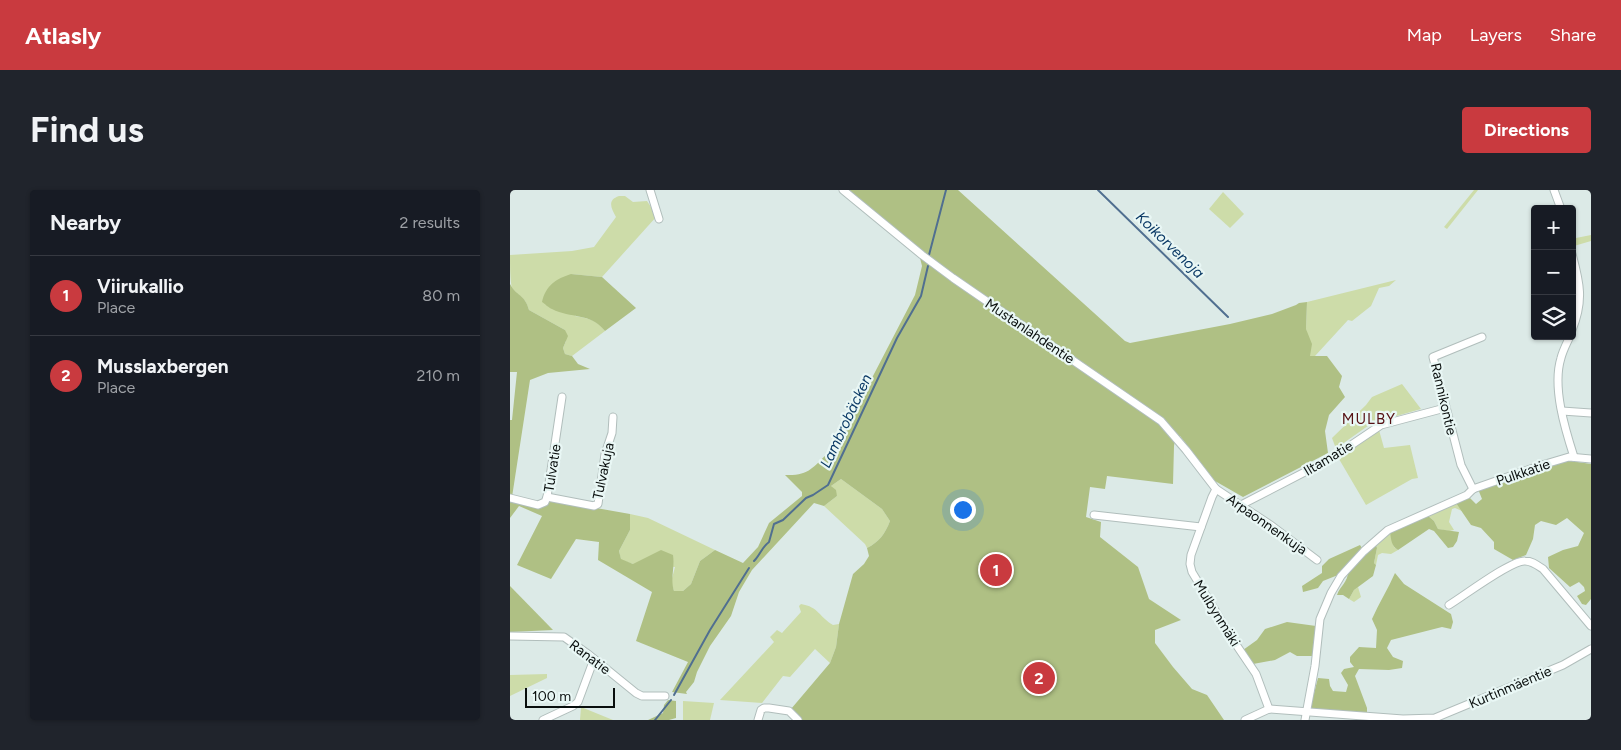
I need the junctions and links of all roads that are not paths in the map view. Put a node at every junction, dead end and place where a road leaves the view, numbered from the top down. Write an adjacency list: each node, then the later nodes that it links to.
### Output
1 (650, 190): 5 (street)
2 (843, 190): 17 (street, Mustanlahdentie)
3 (1554, 190): 4 (street)
4 (1560, 205)
5 (659, 219)
6 (1576, 272): 7 (street)
7 (1576, 318)
8 (1482, 337): 11 (street, Rannikontie)
9 (1568, 340): 12 (street)
10 (562, 397): 19 (street, Tulvatie)
11 (1445, 408): 18 (street, Rannikontie); 21 (street, Iltamatie)
12 (1562, 411): 13 (street); 15 (street)
13 (1591, 413)
14 (614, 417): 19 (street, Tulvakuja)
15 (1574, 457): 16 (street); 18 (street, Pulkkatie)
16 (1591, 459)
17 (1216, 489): 21 (street, Arpaonnenkuja); 23 (street, Mulbynmäki)
18 (1473, 489): 32 (street, Pulkkatie)
19 (547, 497): 20 (street, Tulvatie)
20 (510, 498)
21 (1241, 506): 24 (street, Arpaonnenkuja)
22 (1094, 515): 23 (street)
23 (1201, 527): 31 (street, Mulbynmäki)
24 (1317, 560)
25 (1449, 605): 26 (street)
26 (1591, 626)
27 (510, 636): 29 (street, Ranatie)
28 (1591, 649): 32 (street, Kurtinmäentie)
29 (594, 659): 30 (street, Ranatie); 33 (street)
30 (664, 696)
31 (1269, 709): 32 (street); 36 (street)
32 (1306, 712): 37 (street, Pulkkatie)
33 (543, 720)
34 (758, 720): 35 (street)
35 (798, 720)
36 (1245, 720)
37 (1305, 720)

